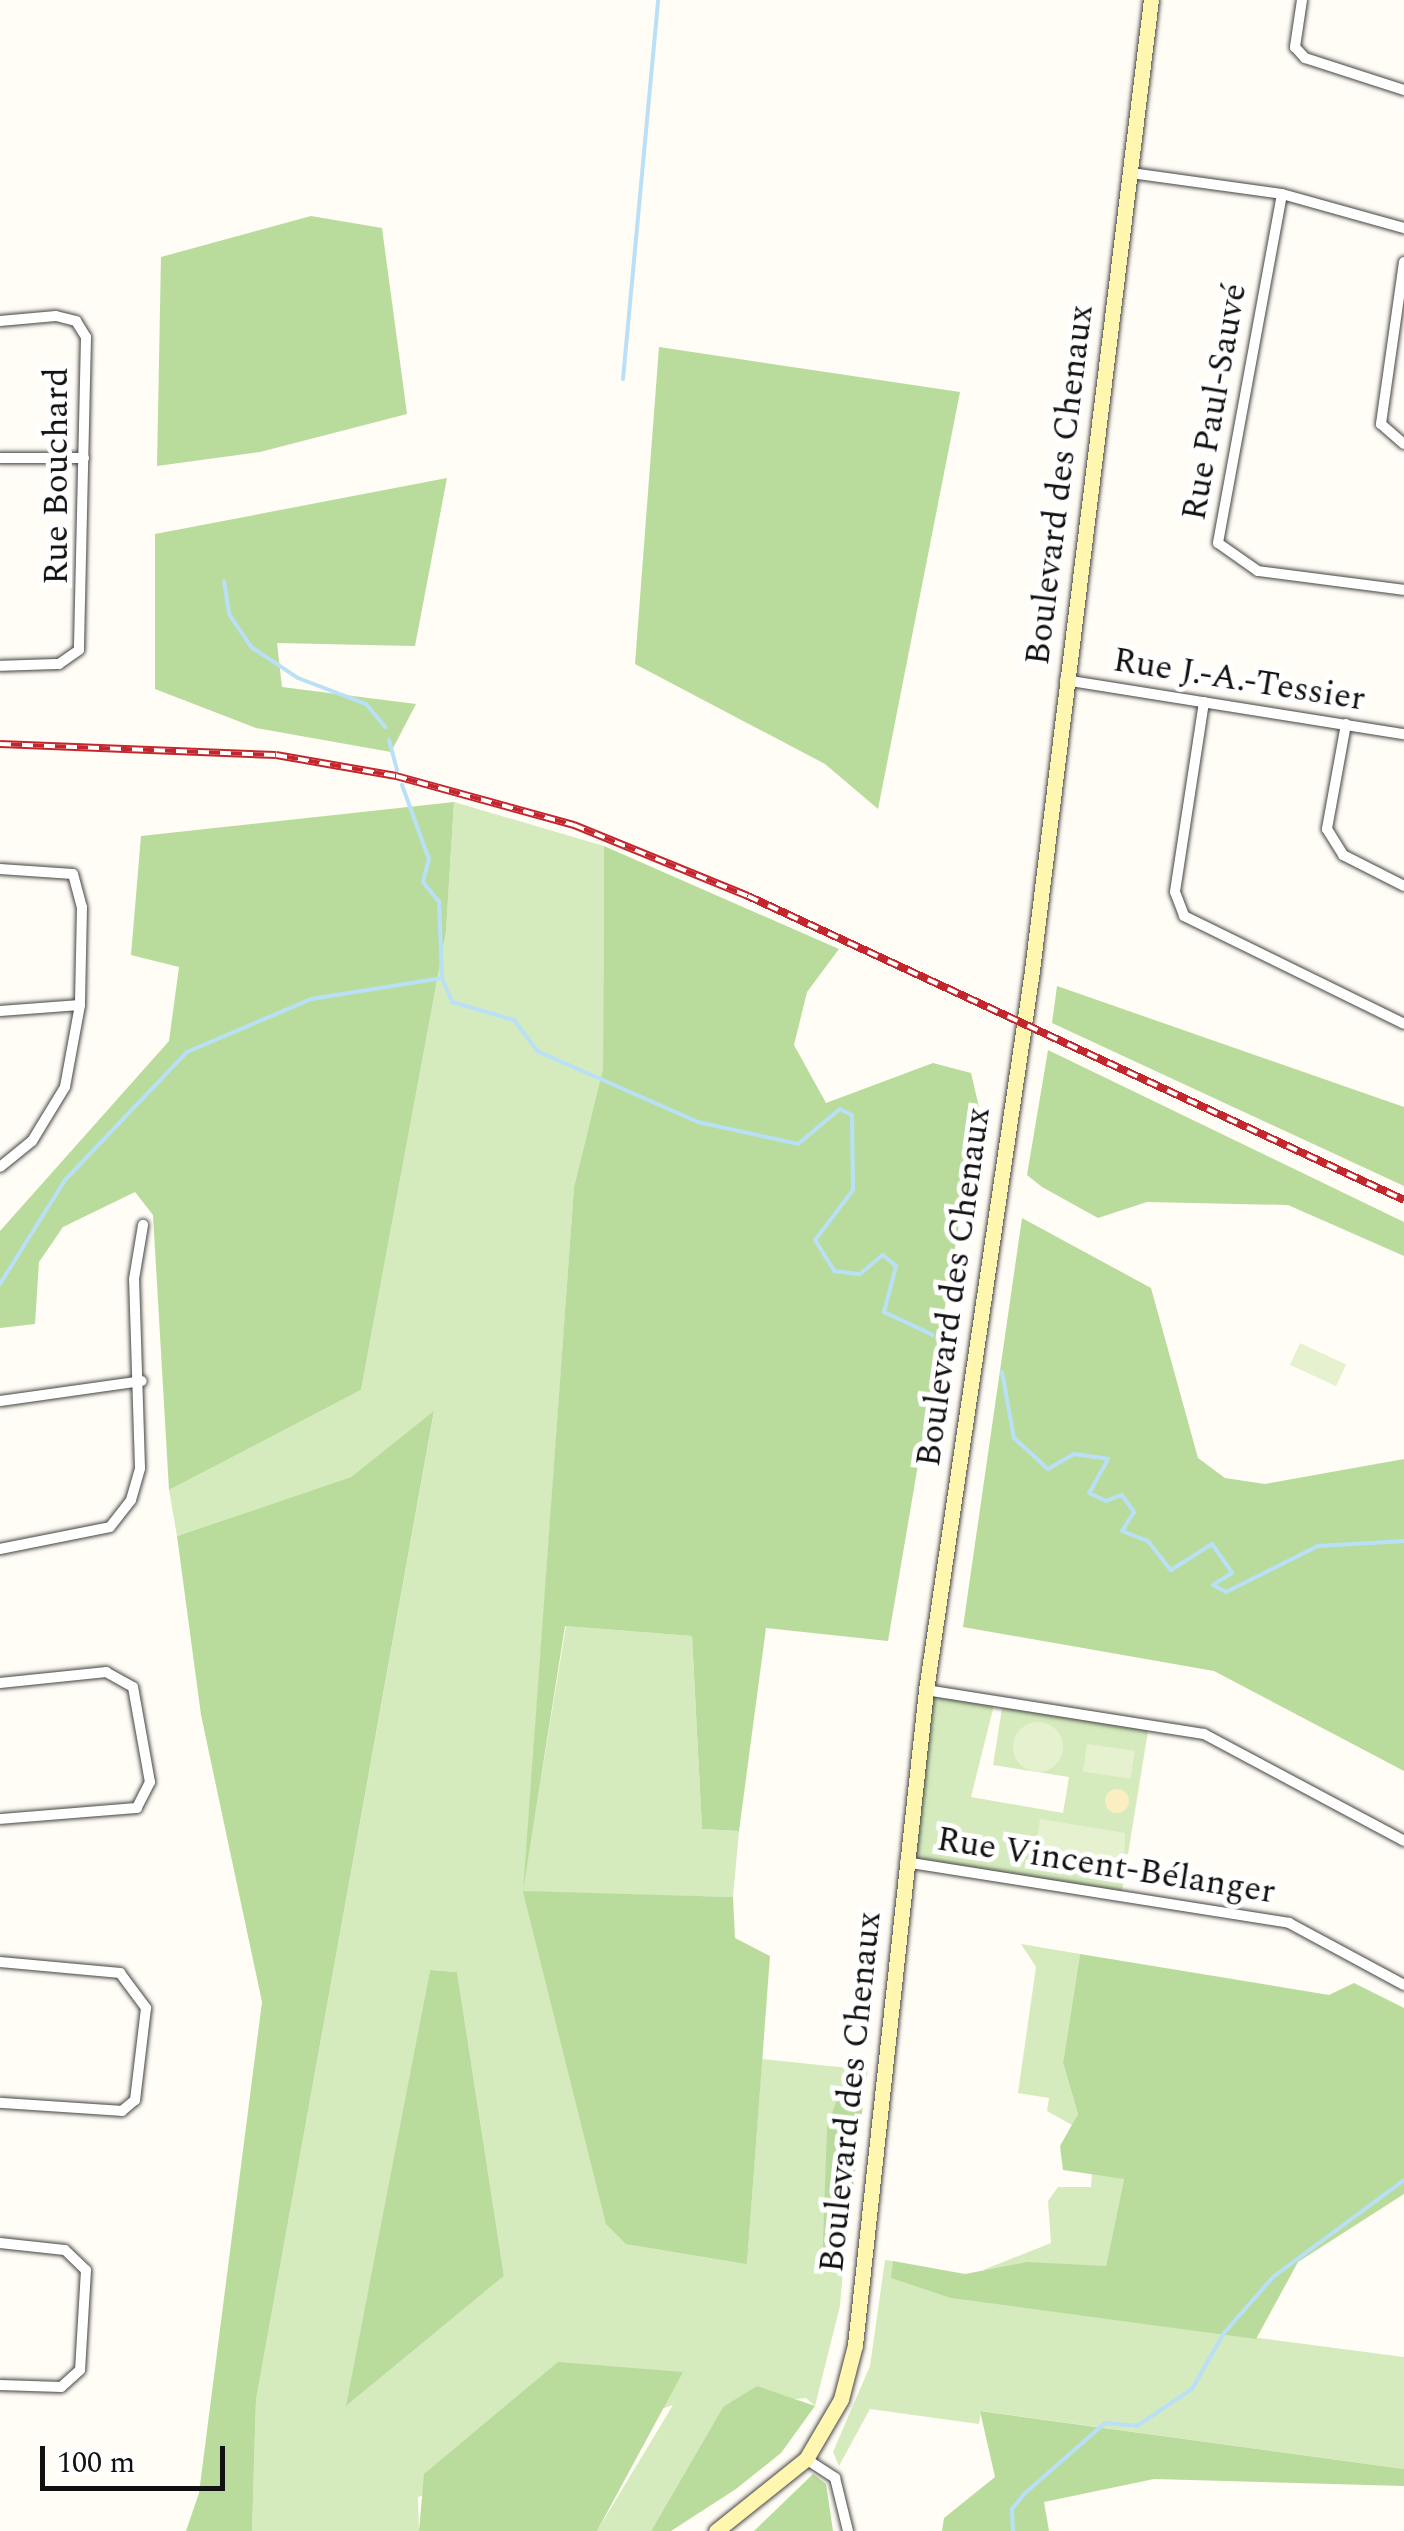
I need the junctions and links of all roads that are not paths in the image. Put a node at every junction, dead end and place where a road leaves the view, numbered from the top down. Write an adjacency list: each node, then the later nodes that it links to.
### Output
1 (1151, 0): 4 (main road, Boulevard des Chenaux)
2 (1302, 0): 3 (street)
3 (1404, 90)
4 (1131, 173): 5 (street); 14 (main road, Boulevard des Chenaux)
5 (1282, 194): 6 (street); 12 (street, Rue Paul-Sauvé)
6 (1404, 228)
7 (1404, 262): 9 (street)
8 (0, 321): 11 (street, Rue Bouchard)
9 (1404, 444)
10 (0, 458): 11 (street)
11 (84, 458): 13 (street, Rue Bouchard)
12 (1404, 590)
13 (0, 666)
14 (1065, 680): 15 (street, Rue J.-A.-Tessier); 29 (main road, Boulevard des Chenaux)
15 (1204, 702): 16 (street, Rue J.-A.-Tessier); 22 (street)
16 (1346, 724): 17 (street, Rue J.-A.-Tessier); 19 (street)
17 (1404, 734)
18 (0, 869): 20 (street)
19 (1404, 886)
20 (80, 1005): 21 (street); 23 (street)
21 (0, 1011)
22 (1404, 1024)
23 (0, 1167)
24 (142, 1225): 25 (street)
25 (142, 1381): 26 (street); 27 (street)
26 (0, 1401)
27 (0, 1550)
28 (0, 1683): 30 (street)
29 (926, 1690): 31 (street); 32 (main road, Boulevard des Chenaux)
30 (0, 1820)
31 (1404, 1841)
32 (904, 1862): 34 (street, Rue Vincent-Bélanger); 38 (main road, Boulevard des Chenaux)
33 (0, 1962): 35 (street)
34 (1404, 1985)
35 (0, 2103)
36 (0, 2244): 37 (street)
37 (0, 2385)
38 (806, 2459): 39 (main road, Boulevard des Chenaux); 40 (street)
39 (716, 2531)
40 (848, 2531)

